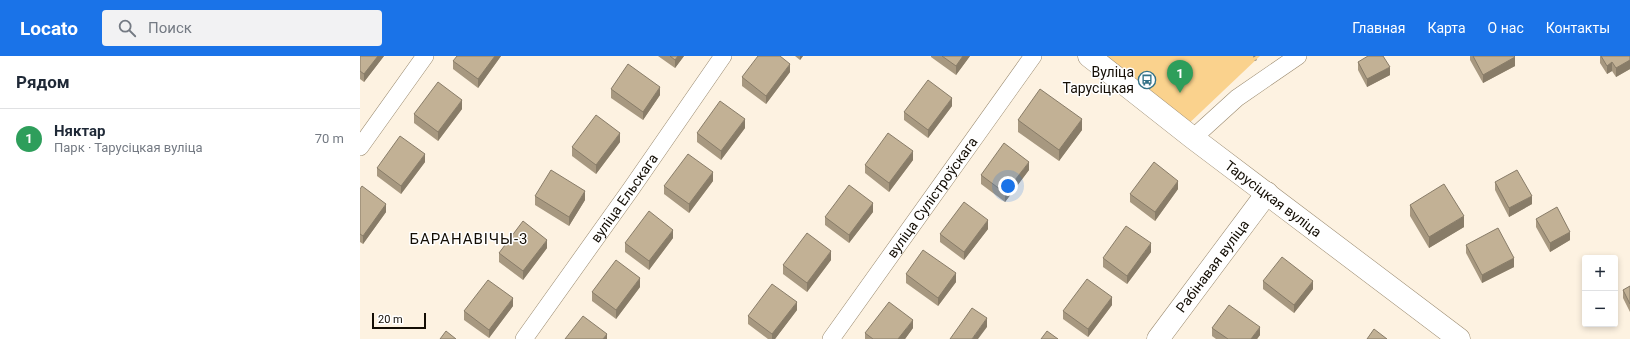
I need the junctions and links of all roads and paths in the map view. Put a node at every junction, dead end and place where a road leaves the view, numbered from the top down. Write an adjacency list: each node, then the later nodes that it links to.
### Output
1 (425, 56): 7 (street)
2 (723, 56): 9 (street, вуліца Ельскага)
3 (1033, 56): 10 (street, вуліца Сулістроўскага)
4 (1089, 56): 6 (street, Тарусіцкая вуліца)
5 (1298, 56): 6 (street)
6 (1193, 138): 8 (street, Тарусіцкая вуліца)
7 (360, 147)
8 (1267, 193): 11 (street, Рабінавая вуліца); 12 (street, Тарусіцкая вуліца)
9 (524, 339)
10 (831, 339)
11 (1158, 339)
12 (1459, 339)

